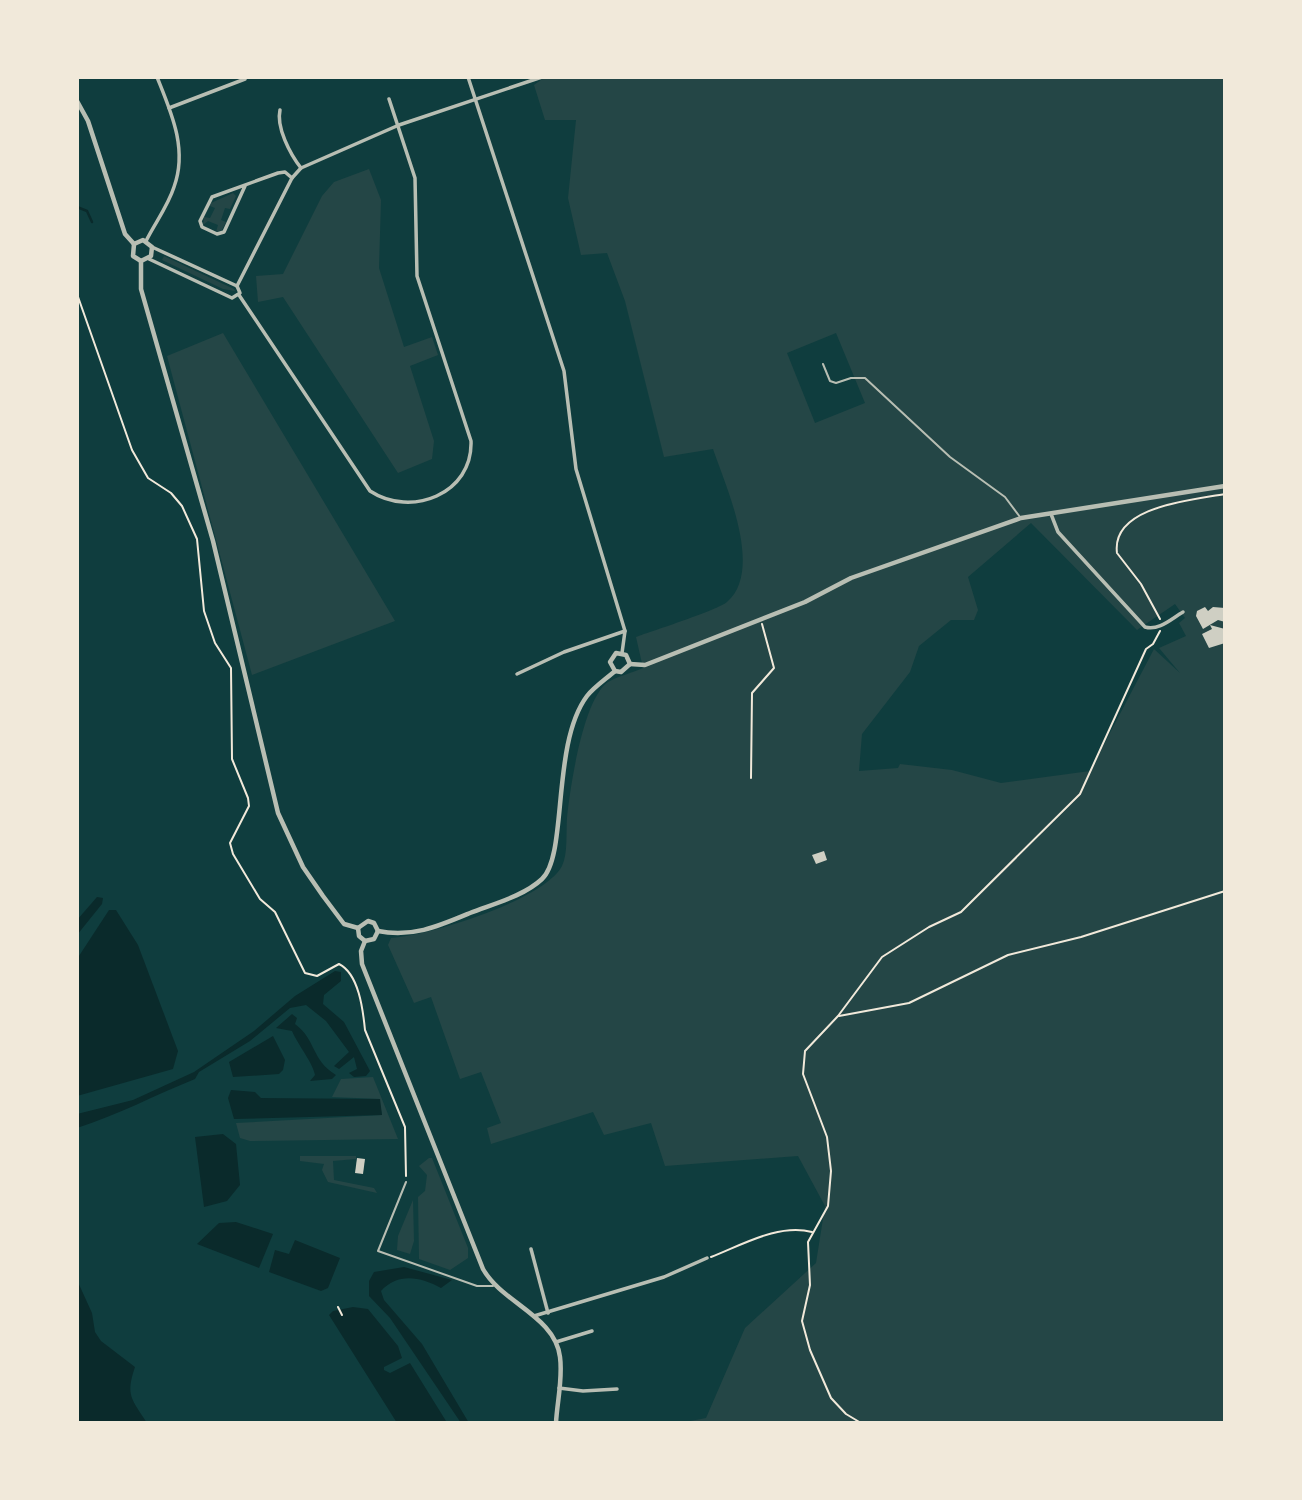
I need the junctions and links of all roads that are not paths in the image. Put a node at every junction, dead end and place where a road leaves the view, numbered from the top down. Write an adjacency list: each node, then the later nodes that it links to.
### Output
1 (157, 77): 8 (street)
2 (468, 77): 5 (street)
3 (542, 77): 5 (street)
4 (245, 79): 8 (street)
5 (477, 98): 10 (street); 26 (street)
6 (389, 99): 10 (street)
7 (77, 101): 15 (street)
8 (169, 108): 14 (street)
9 (280, 110): 11 (street)
10 (399, 125): 11 (street); 20 (street)
11 (301, 168): 12 (street)
12 (292, 178): 13 (street); 19 (street)
13 (245, 186): 13 (street)
14 (146, 241): 15 (street); 16 (street)
15 (134, 244): 18 (street)
16 (152, 247): 17 (street); 19 (street)
17 (149, 259): 18 (street); 20 (street)
18 (141, 261): 31 (street)
19 (237, 286): 20 (street)
20 (239, 295)
21 (823, 363): 24 (lane)
22 (1225, 486): 23 (street)
23 (1050, 512): 24 (street); 25 (street)
24 (1021, 518): 28 (street)
25 (1182, 612)
26 (625, 631): 27 (street); 30 (street)
27 (622, 653): 28 (street); 29 (street)
28 (630, 664): 29 (street)
29 (615, 671): 32 (street)
30 (517, 674)
31 (358, 928): 32 (street); 33 (street)
32 (378, 931): 33 (street)
33 (365, 941): 37 (street)
34 (406, 1182): 37 (lane)
35 (531, 1249): 38 (street)
36 (708, 1258): 38 (street)
37 (494, 1286): 39 (street)
38 (548, 1313): 39 (street)
39 (534, 1316): 41 (street)
40 (592, 1331): 41 (street)
41 (556, 1342): 42 (street)
42 (559, 1388): 43 (street); 44 (street)
43 (617, 1389)
44 (556, 1423)

